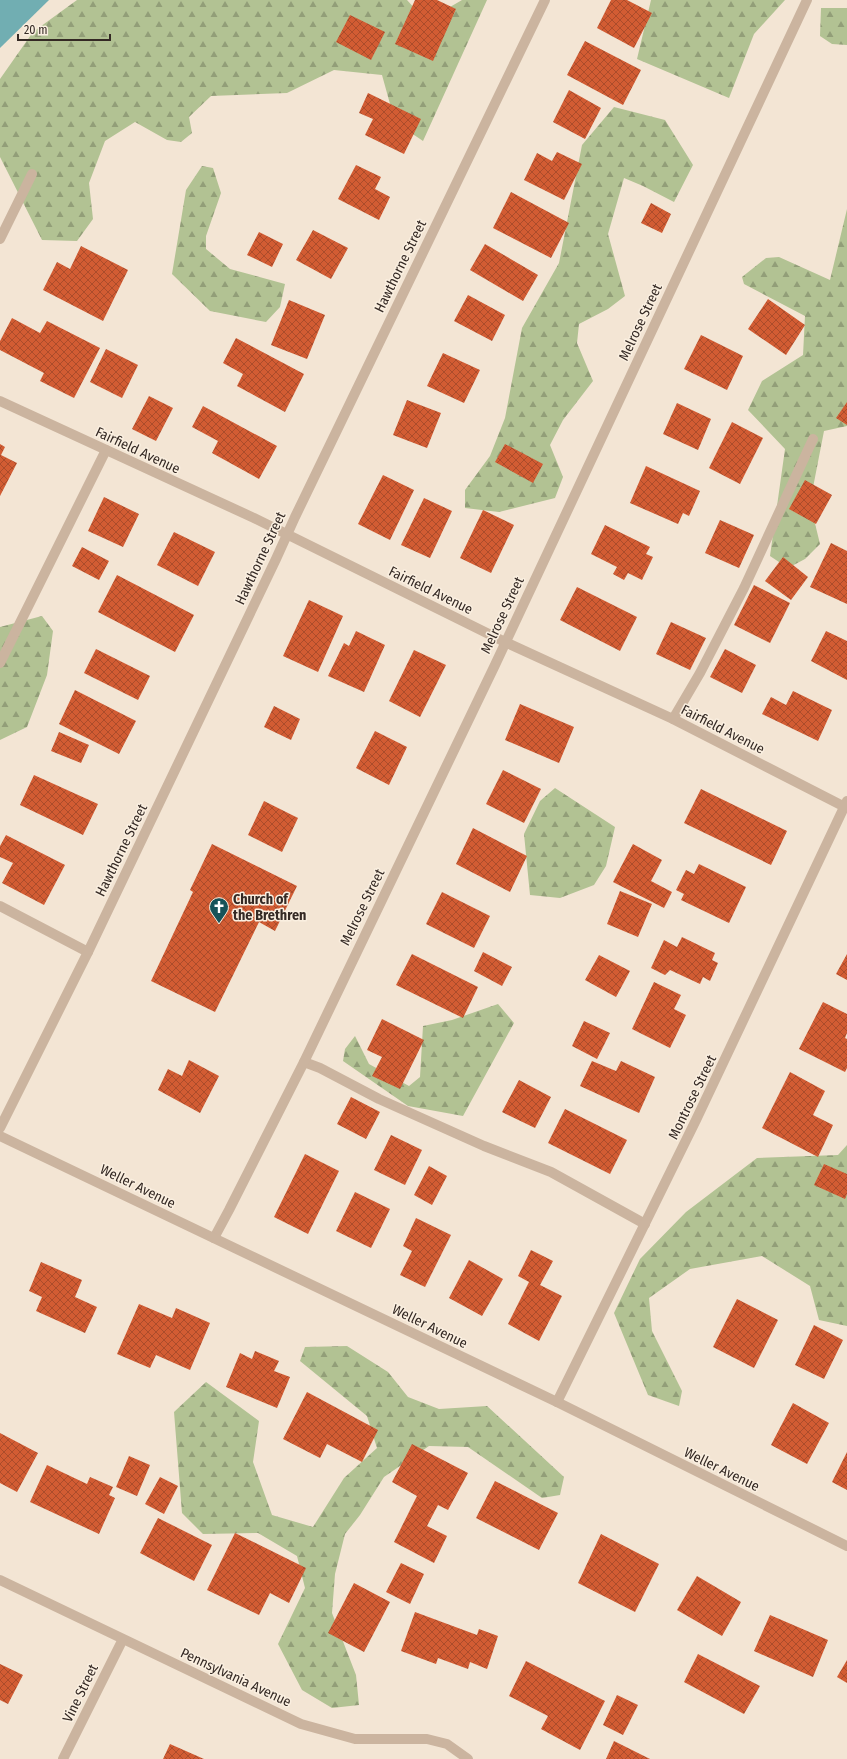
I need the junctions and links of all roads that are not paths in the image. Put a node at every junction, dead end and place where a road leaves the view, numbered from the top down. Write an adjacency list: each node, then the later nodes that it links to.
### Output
1 (544, 0): 8 (street, Hawthorne Street)
2 (807, 0): 9 (street, Melrose Street)
3 (32, 174): 4 (street)
4 (0, 239)
5 (0, 401): 7 (street, Fairfield Avenue)
6 (813, 438): 11 (street)
7 (106, 450): 8 (street, Fairfield Avenue); 10 (street)
8 (287, 535): 9 (street, Fairfield Avenue); 14 (street, Hawthorne Street)
9 (505, 642): 11 (street, Fairfield Avenue); 15 (street, Melrose Street)
10 (0, 663)
11 (673, 719): 12 (street, Fairfield Avenue)
12 (846, 805): 18 (street, Montrose Street)
13 (0, 906): 14 (street)
14 (88, 952): 16 (street, Hawthorne Street)
15 (304, 1062): 18 (street); 19 (street, Melrose Street)
16 (0, 1128)
17 (0, 1136): 19 (street, Weller Avenue)
18 (645, 1224): 20 (street, Montrose Street)
19 (214, 1238): 20 (street, Weller Avenue)
20 (556, 1402): 21 (street, Weller Avenue)
21 (847, 1546)
22 (0, 1580): 23 (street, Pennsylvania Avenue)
23 (123, 1639): 24 (street, Vine Street); 25 (street, Pennsylvania Avenue)
24 (63, 1759)
25 (468, 1759)

